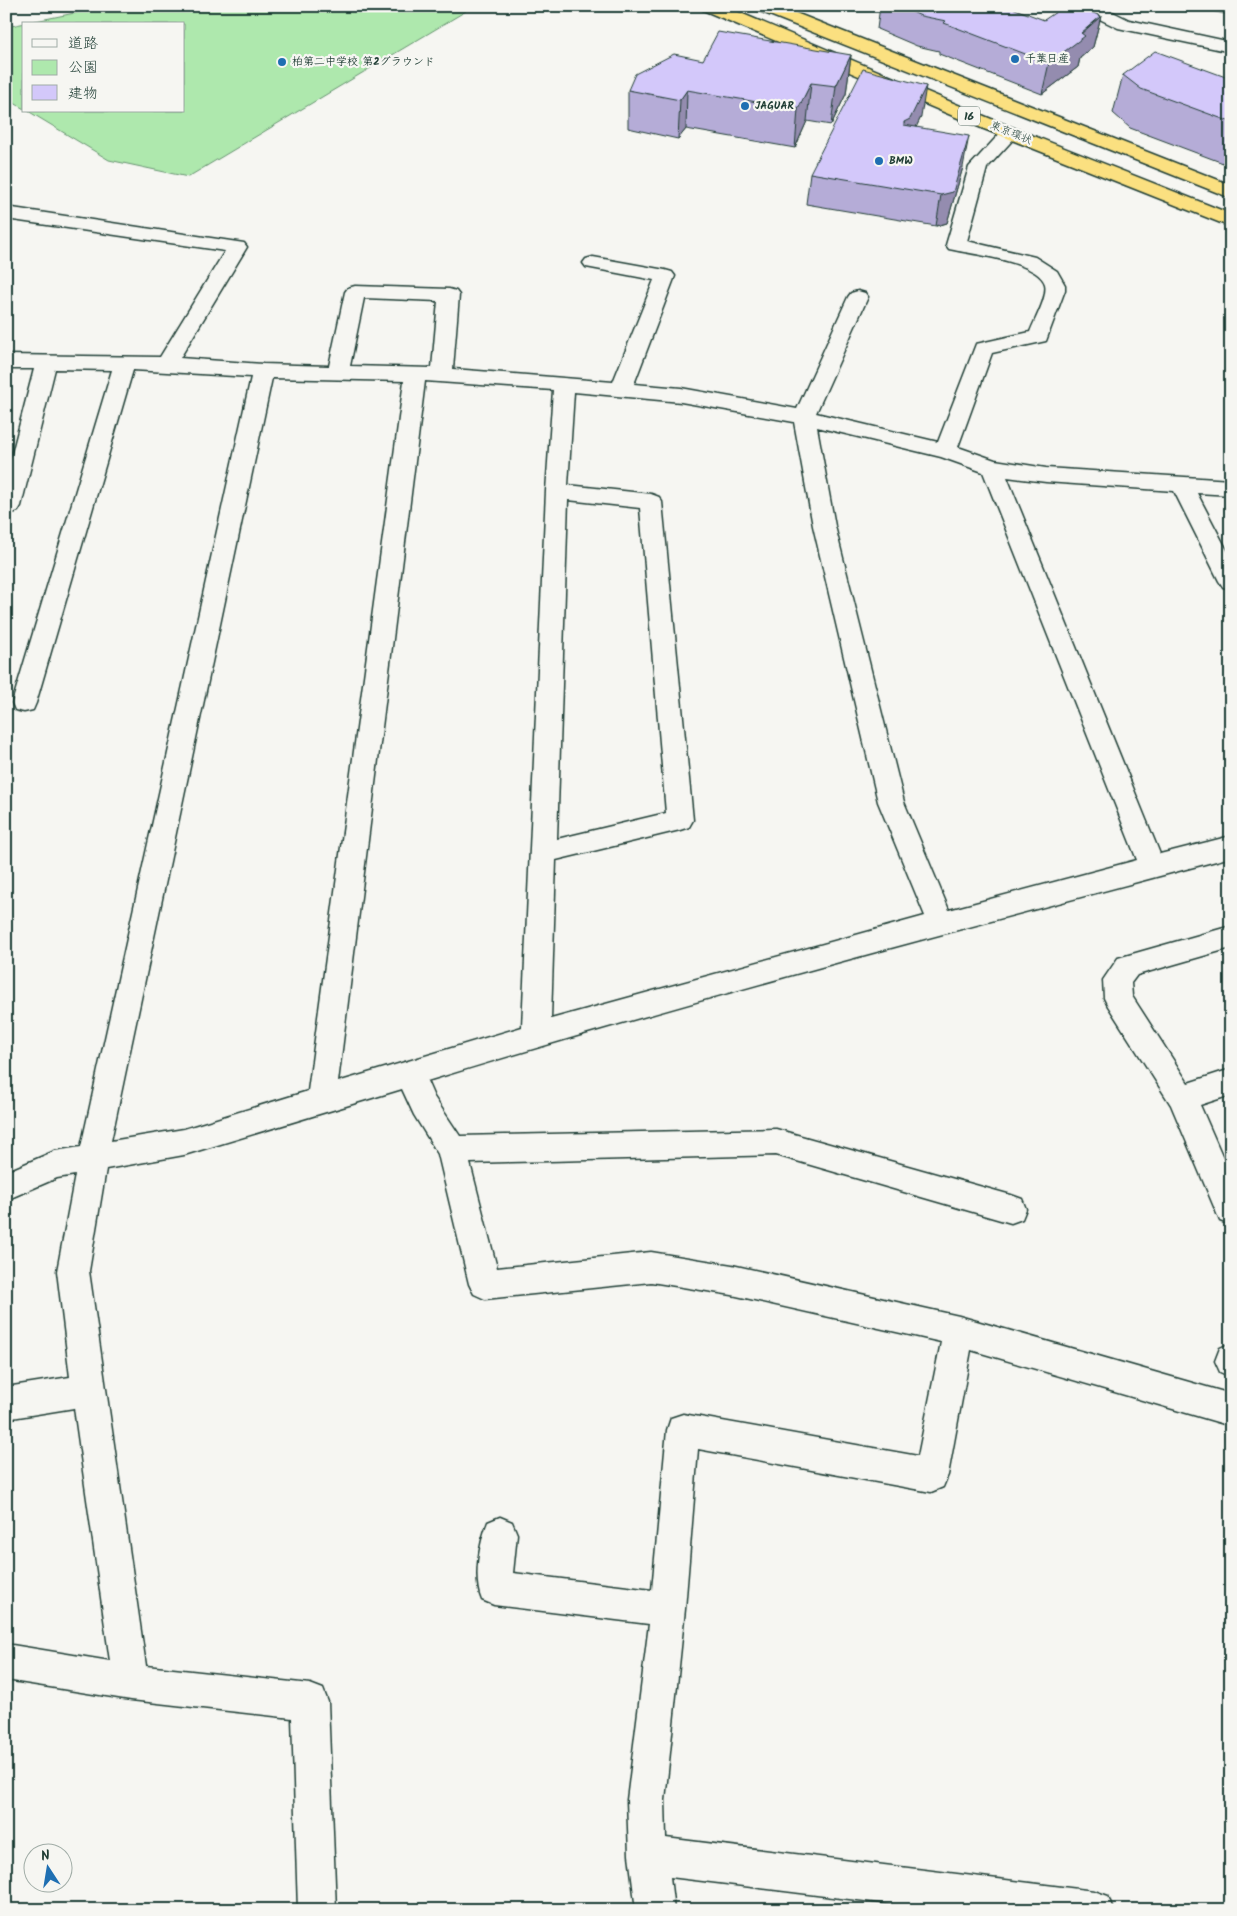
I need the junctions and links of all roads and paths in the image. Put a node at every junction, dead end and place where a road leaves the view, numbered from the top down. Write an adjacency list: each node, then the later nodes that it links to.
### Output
1 (709, 6): 7 (highway, 東京環状 / 16)
2 (763, 6): 8 (highway, 東京環状 / 16)
3 (1086, 6): 6 (street)
4 (1217, 6): 5 (street)
5 (1231, 9)
6 (1231, 47)
7 (1010, 133): 10 (highway, 東京環状 / 16); 24 (street)
8 (1231, 192)
9 (6, 213): 16 (street)
10 (1231, 221)
11 (593, 262): 22 (street)
12 (858, 297): 23 (street)
13 (7, 356): 14 (street)
14 (46, 362): 15 (street); 29 (street)
15 (124, 364): 16 (street); 31 (street)
16 (166, 364): 17 (street)
17 (263, 371): 18 (street); 43 (street)
18 (338, 373): 19 (street); 20 (street)
19 (414, 374): 20 (street); 40 (street)
20 (442, 375): 21 (street)
21 (564, 383): 22 (street); 28 (street)
22 (621, 389): 23 (street)
23 (804, 418): 24 (street); 35 (street)
24 (946, 452): 25 (street)
25 (992, 468): 26 (street); 34 (street)
26 (1182, 486): 27 (street); 30 (street)
27 (1231, 488)
28 (557, 491): 33 (street); 33 (street)
29 (6, 508)
30 (1231, 581)
31 (24, 703)
32 (1231, 846): 34 (street)
33 (542, 853): 37 (street)
34 (1152, 866): 35 (street)
35 (941, 923): 37 (street)
36 (1231, 938): 41 (street)
37 (536, 1035): 38 (street)
38 (409, 1073): 40 (street); 42 (street)
39 (1231, 1082): 41 (street)
40 (322, 1098): 43 (street)
41 (1182, 1098): 46 (street)
42 (452, 1150): 45 (street); 47 (street)
43 (93, 1158): 44 (street); 48 (street)
44 (6, 1186)
45 (1011, 1209)
46 (1231, 1211)
47 (959, 1330): 50 (street); 52 (street)
48 (88, 1390): 49 (street); 54 (street)
49 (6, 1403)
50 (1231, 1410)
51 (500, 1534): 52 (street)
52 (668, 1609): 55 (street)
53 (6, 1662): 54 (street)
54 (131, 1682): 56 (street)
55 (648, 1855): 57 (street); 58 (street)
56 (317, 1910)
57 (655, 1910)
58 (1094, 1910)

